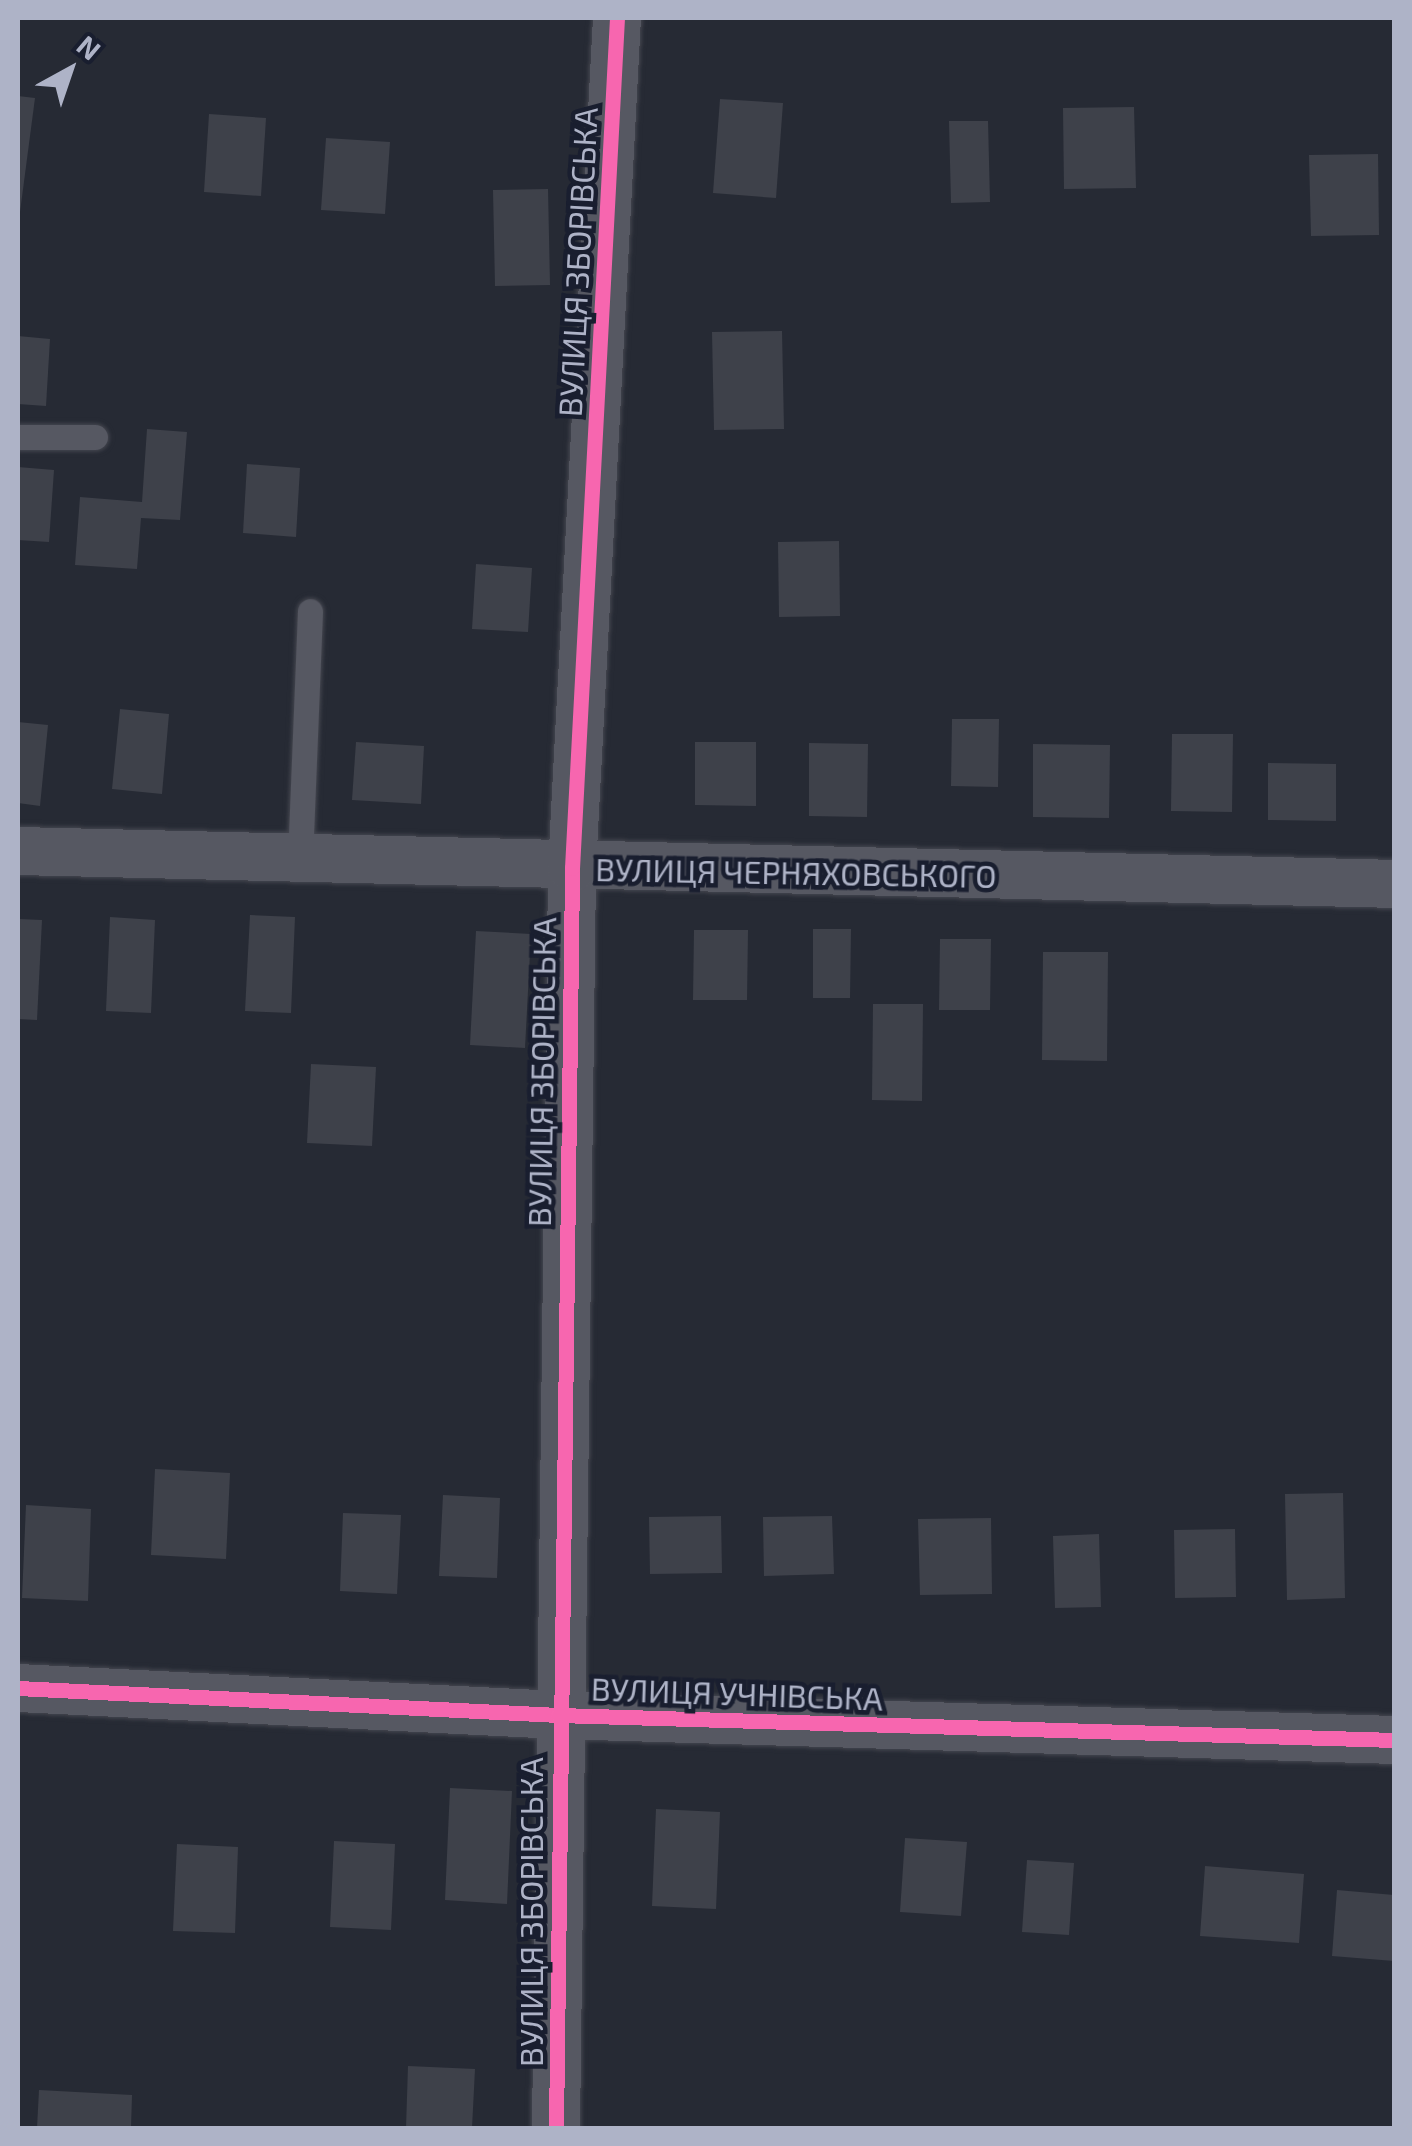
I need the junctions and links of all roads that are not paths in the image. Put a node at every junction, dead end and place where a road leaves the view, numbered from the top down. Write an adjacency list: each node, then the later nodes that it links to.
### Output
1 (618, 18): 7 (street, ВУЛИЦЯ ЗБОРІВСЬКА)
2 (18, 437): 3 (lane)
3 (95, 437)
4 (310, 610): 6 (lane)
5 (18, 851): 6 (street, ВУЛИЦЯ ЧЕРНЯХОВСЬКОГО)
6 (300, 860): 7 (street, ВУЛИЦЯ ЧЕРНЯХОВСЬКОГО)
7 (572, 868): 8 (street, ВУЛИЦЯ ЧЕРНЯХОВСЬКОГО); 10 (street, ВУЛИЦЯ ЗБОРІВСЬКА)
8 (1394, 884)
9 (18, 1688): 10 (street, ВУЛИЦЯ УЧНІВСЬКА)
10 (558, 1715): 11 (street, ВУЛИЦЯ УЧНІВСЬКА); 12 (street, ВУЛИЦЯ ЗБОРІВСЬКА)
11 (1394, 1740)
12 (556, 2128)

